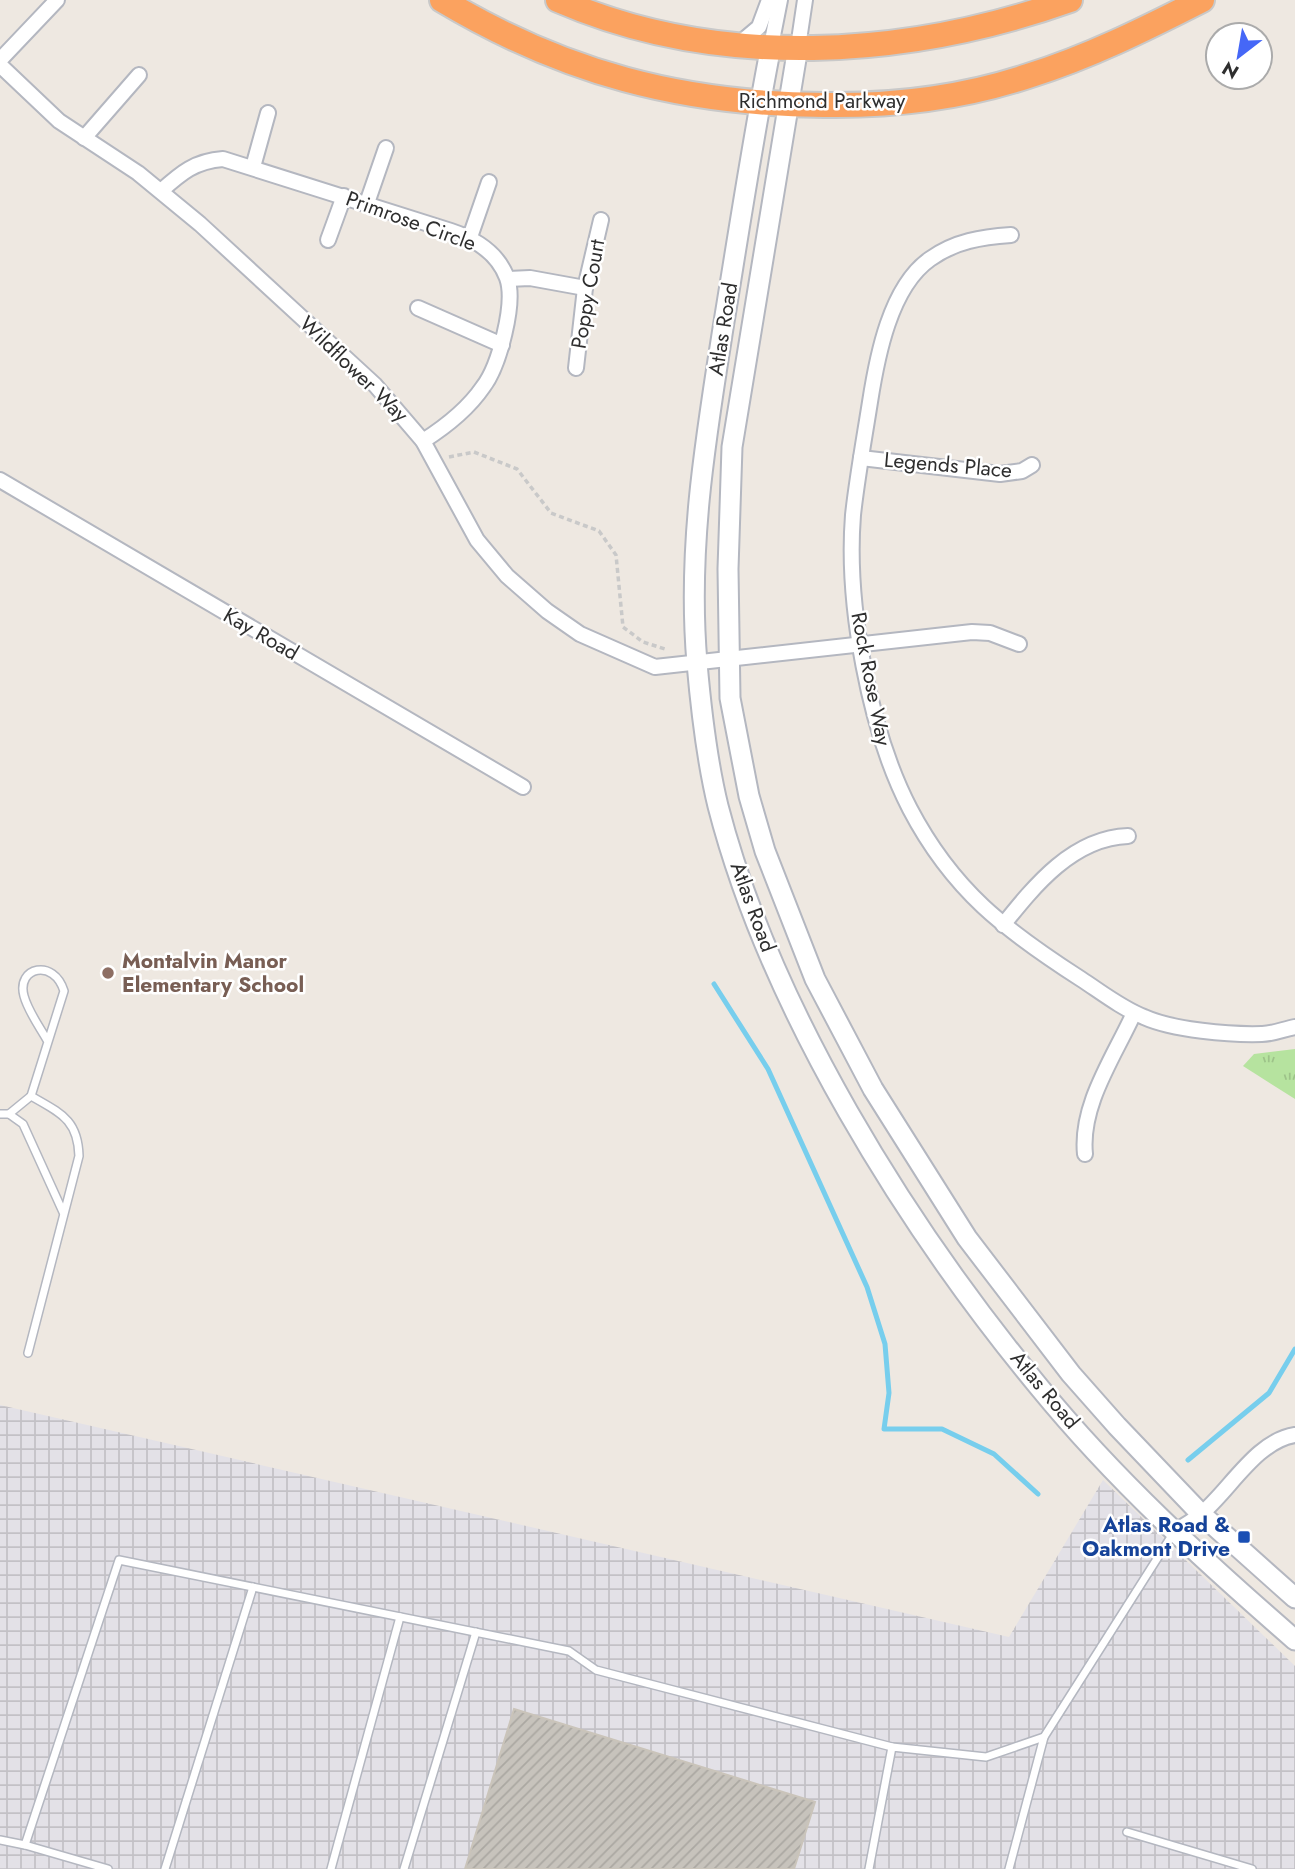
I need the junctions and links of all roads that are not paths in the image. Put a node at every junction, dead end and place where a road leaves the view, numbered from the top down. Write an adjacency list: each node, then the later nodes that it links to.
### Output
1 (57, 0): 12 (street)
2 (442, 0): 14 (highway, Richmond Parkway)
3 (558, 0): 10 (highway)
4 (769, 0): 10 (street)
5 (779, 0): 9 (street, Atlas Road)
6 (805, 0): 11 (street, Atlas Road)
7 (1070, 0): 11 (highway)
8 (1202, 0): 15 (highway, Richmond Parkway)
9 (771, 46): 10 (highway); 11 (highway); 14 (street, Atlas Road)
10 (731, 47)
11 (797, 47): 15 (street, Atlas Road)
12 (0, 63): 17 (street, Wildflower Way)
13 (139, 75): 17 (street)
14 (760, 104): 15 (highway, Richmond Parkway); 40 (street, Atlas Road)
15 (787, 105): 39 (street, Atlas Road)
16 (268, 113): 19 (street)
17 (84, 138): 21 (street, Wildflower Way)
18 (386, 148): 23 (street)
19 (253, 167): 21 (street, Primrose Circle); 22 (street, Primrose Circle)
20 (489, 182): 26 (street)
21 (161, 191): 33 (street, Wildflower Way)
22 (344, 196): 23 (street, Primrose Circle); 27 (street)
23 (367, 202): 26 (street, Primrose Circle)
24 (601, 220): 29 (street, Poppy Court)
25 (1011, 235): 34 (street, Rock Rose Way)
26 (470, 237): 28 (street, Primrose Circle)
27 (328, 240)
28 (508, 279): 29 (street); 31 (street)
29 (585, 288): 32 (street, Poppy Court)
30 (418, 308): 31 (street)
31 (502, 345): 33 (street)
32 (576, 368)
33 (422, 440): 40 (street, Wildflower Way)
34 (861, 458): 35 (street, Legends Place); 37 (street, Rock Rose Way)
35 (1032, 465)
36 (0, 480): 41 (street, Kay Road)
37 (860, 643): 38 (street, Wildflower Way); 39 (street, Wildflower Way); 43 (street, Rock Rose Way)
38 (1019, 644)
39 (729, 660): 40 (street, Wildflower Way); 53 (street, Atlas Road)
40 (689, 664): 54 (street, Atlas Road)
41 (523, 787)
42 (1128, 835): 43 (street)
43 (1003, 925): 44 (street, Rock Rose Way)
44 (1134, 1013): 45 (street, Rock Rose Way); 49 (street)
45 (1295, 1027)
46 (47, 1040): 46 (lane); 47 (lane)
47 (31, 1097): 48 (lane); 50 (lane)
48 (4, 1114): 50 (lane)
49 (1085, 1154)
50 (63, 1213): 51 (lane)
51 (28, 1353)
52 (1295, 1435): 53 (street)
53 (1201, 1514): 54 (street); 56 (street, Atlas Road)
54 (1174, 1532): 59 (street, Atlas Road); 60 (lane)
55 (253, 1587): 57 (lane); 64 (lane); 66 (lane)
56 (1295, 1598)
57 (400, 1617): 58 (lane); 67 (lane)
58 (476, 1632): 61 (lane); 68 (lane)
59 (1295, 1640)
60 (1044, 1737): 61 (lane); 70 (lane)
61 (892, 1747): 69 (lane)
62 (1127, 1832): 71 (lane)
63 (0, 1840): 64 (lane)
64 (25, 1845): 65 (lane)
65 (108, 1869)
66 (165, 1869)
67 (331, 1869)
68 (404, 1869)
69 (869, 1869)
70 (1009, 1869)
71 (1252, 1869)

